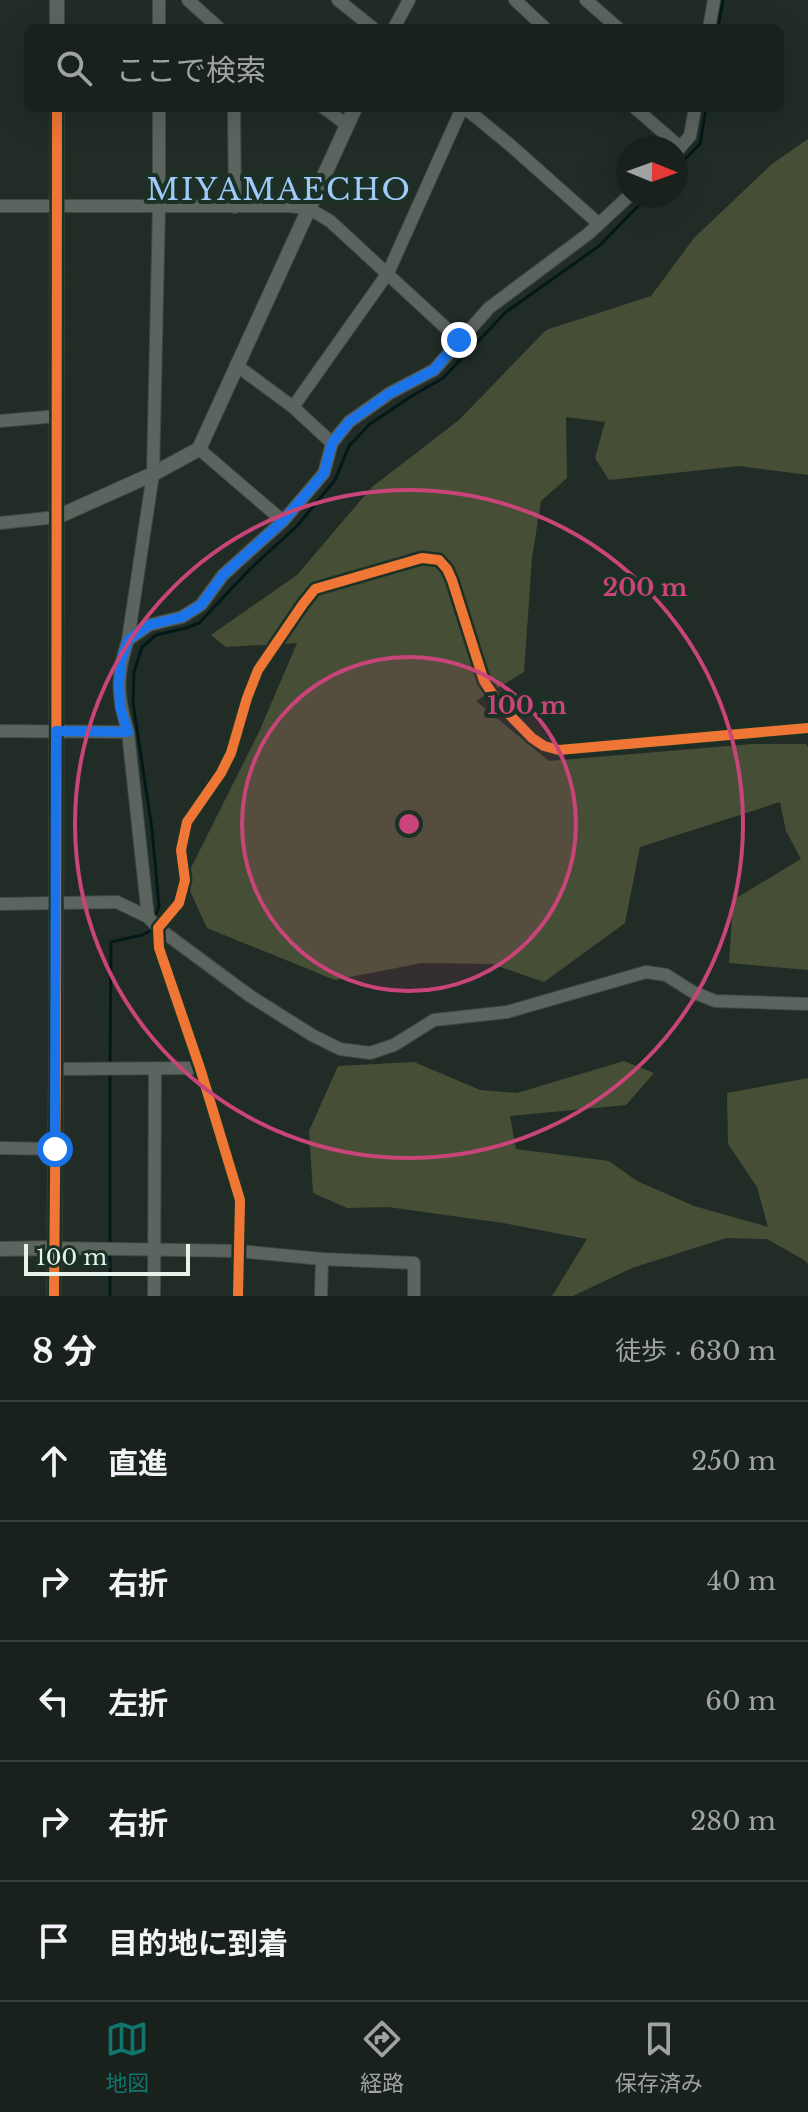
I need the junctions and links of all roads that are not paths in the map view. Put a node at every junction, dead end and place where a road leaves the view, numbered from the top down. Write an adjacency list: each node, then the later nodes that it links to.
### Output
1 (57, 0): 9 (street)
2 (159, 0): 10 (street)
3 (188, 0): 11 (street)
4 (338, 0): 12 (street)
5 (409, 0): 13 (street)
6 (515, 0): 14 (street)
7 (586, 0): 15 (street)
8 (714, 0): 16 (street)
9 (57, 24)
10 (159, 24)
11 (215, 24)
12 (368, 24)
13 (396, 24)
14 (541, 24)
15 (613, 24)
16 (710, 24)
17 (57, 112): 30 (street)
18 (159, 112): 31 (street)
19 (234, 112): 32 (street)
20 (329, 112): 26 (street)
21 (353, 112): 26 (street)
22 (461, 112): 36 (street)
23 (468, 112): 35 (street)
24 (639, 112): 27 (street)
25 (694, 112): 28 (street)
26 (347, 125): 33 (street)
27 (664, 136)
28 (688, 138)
29 (0, 206): 30 (street)
30 (56, 206): 31 (street); 40 (street)
31 (159, 207): 32 (street); 44 (street)
32 (235, 207): 33 (street)
33 (308, 208): 36 (street); 38 (street)
34 (616, 208): 35 (street)
35 (599, 224): 37 (street)
36 (388, 273): 37 (street); 39 (street)
37 (459, 340): 42 (street)
38 (236, 365): 39 (street); 43 (street)
39 (293, 407): 42 (street)
40 (57, 416): 41 (street); 45 (street)
41 (0, 421)
42 (332, 443): 46 (street)
43 (199, 449): 44 (street); 46 (street)
44 (153, 474): 45 (street); 48 (street)
45 (57, 517): 47 (street); 51 (street)
46 (283, 521): 48 (street)
47 (0, 523)
48 (128, 640): 52 (street)
49 (808, 728): 56 (street)
50 (0, 731): 51 (street)
51 (56, 731): 52 (street); 54 (street)
52 (128, 732): 55 (street)
53 (0, 904): 54 (street)
54 (56, 904): 55 (street); 59 (street)
55 (148, 917): 56 (street)
56 (158, 928): 57 (street); 58 (street)
57 (808, 1004)
58 (200, 1068): 60 (street); 66 (street)
59 (56, 1069): 60 (street); 62 (street)
60 (155, 1070): 65 (street)
61 (0, 1148): 62 (street)
62 (55, 1149): 63 (street)
63 (55, 1248): 64 (street); 65 (street); 68 (street)
64 (0, 1249)
65 (153, 1249): 66 (street); 69 (street)
66 (239, 1251): 67 (street); 70 (street)
67 (322, 1259): 71 (street); 72 (street)
68 (54, 1296)
69 (154, 1296)
70 (238, 1296)
71 (321, 1296)
72 (414, 1296)

